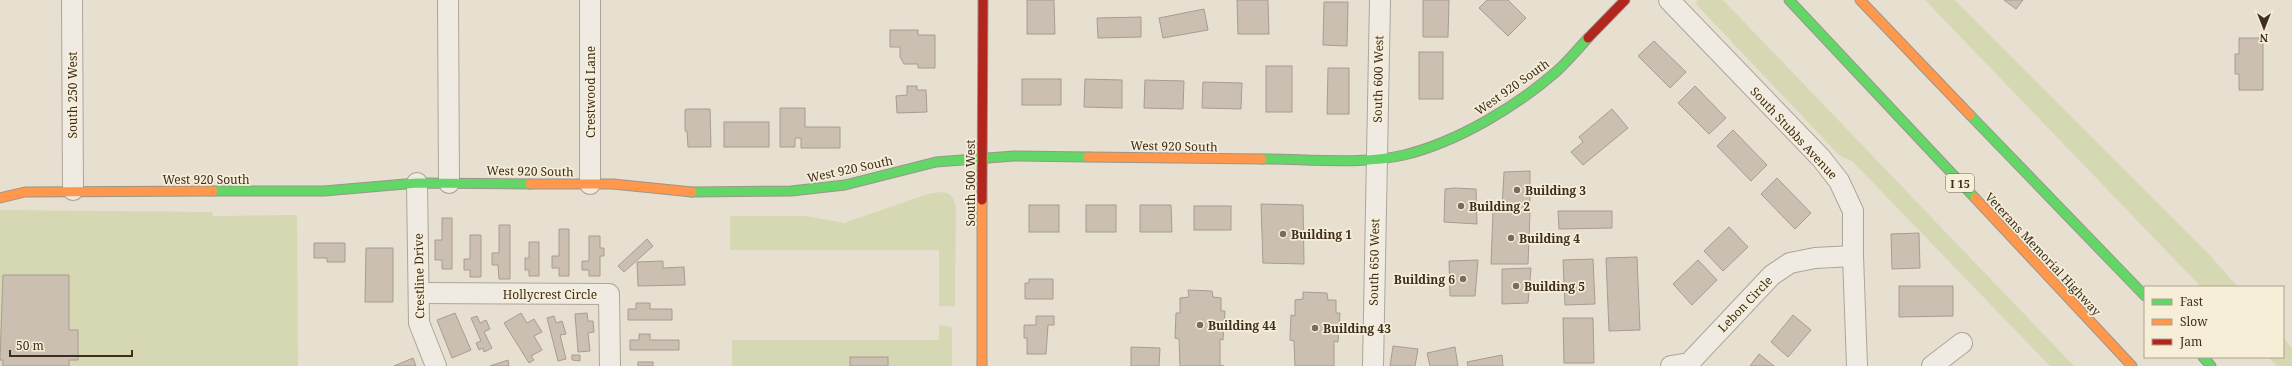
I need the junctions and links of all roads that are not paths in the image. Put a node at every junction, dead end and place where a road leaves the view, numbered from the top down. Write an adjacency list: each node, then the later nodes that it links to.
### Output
1 (72, 0): 16 (street, South 250 West)
2 (448, 0): 13 (street)
3 (590, 0): 14 (street, Crestwood Lane)
4 (983, 0): 10 (main road, South 500 West)
5 (1380, 0): 11 (street, South 600 West)
6 (1626, 0): 11 (main road, West 920 South)
7 (1669, 0): 19 (street, South Stubbs Avenue)
8 (1788, 0): 31 (main road, Veterans Memorial Highway / I 15)
9 (1860, 0): 21 (main road)
10 (982, 158): 11 (main road, West 920 South); 14 (main road, West 920 South); 26 (main road, South 500 West)
11 (1377, 158): 27 (street, South 650 West)
12 (417, 183): 13 (main road, West 920 South); 16 (main road, West 920 South); 20 (street, Crestline Drive)
13 (449, 183): 14 (main road, West 920 South)
14 (590, 184)
15 (6, 185): 17 (main road, West 920 South)
16 (73, 190): 17 (main road, West 920 South)
17 (26, 192): 18 (main road, West 920 South)
18 (0, 198)
19 (1853, 256): 28 (street, Lebon Circle); 29 (street, South Stubbs Avenue)
20 (420, 293): 24 (street, Crestline Drive); 25 (street, Hollycrest Circle)
21 (2144, 295)
22 (1962, 343): 30 (street)
23 (2204, 358): 32 (main road)
24 (436, 366)
25 (610, 366)
26 (982, 366)
27 (1373, 366)
28 (1671, 366)
29 (1857, 366)
30 (1932, 366)
31 (2132, 366)
32 (2211, 366)

